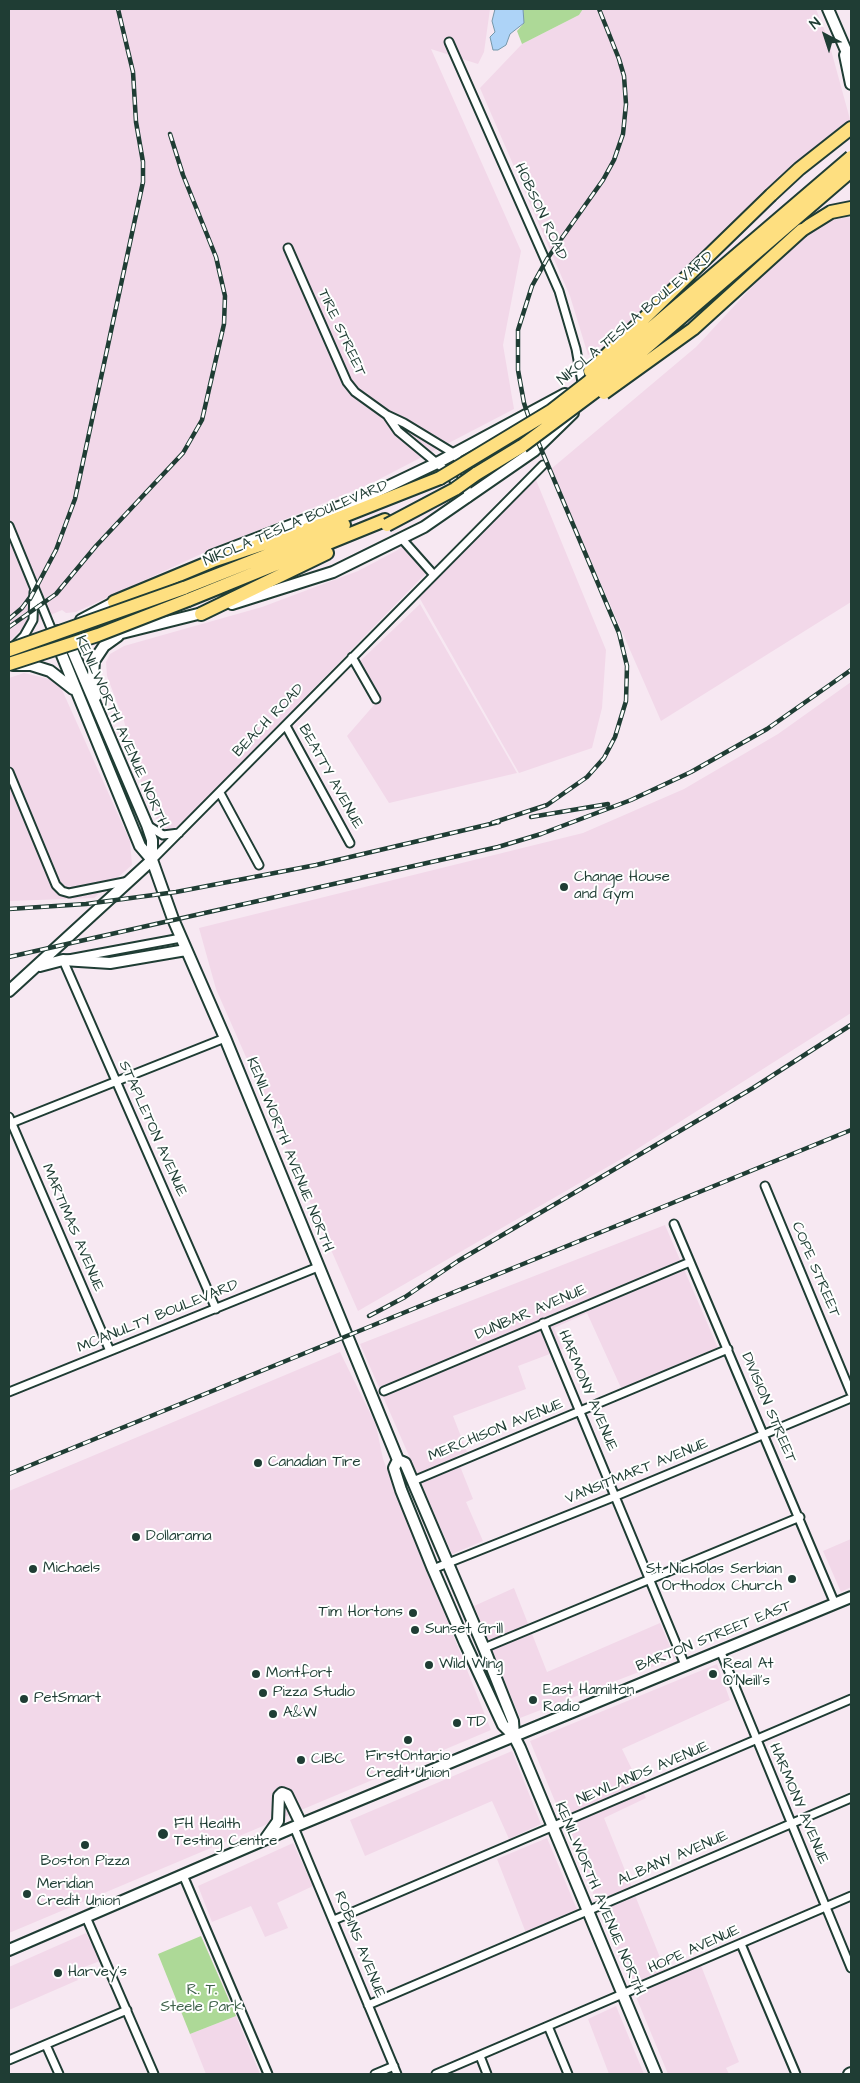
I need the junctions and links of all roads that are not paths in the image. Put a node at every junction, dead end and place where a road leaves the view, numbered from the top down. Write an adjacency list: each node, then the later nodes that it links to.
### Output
1 (828, 9): 3 (main road)
2 (449, 42): 16 (street, HOBSON ROAD)
3 (845, 52): 4 (main road); 5 (main road)
4 (851, 62)
5 (851, 84)
6 (851, 128): 19 (highway, bridge)
7 (851, 150): 13 (main road)
8 (851, 157): 19 (highway, NIKOLA TESLA BOULEVARD, bridge)
9 (851, 164): 11 (main road)
10 (851, 171): 11 (main road); 20 (highway, NIKOLA TESLA BOULEVARD, bridge)
11 (832, 181): 13 (main road)
12 (851, 208): 20 (highway, bridge)
13 (782, 220): 15 (main road)
14 (288, 248): 18 (street, TIRE STREET)
15 (623, 362): 16 (main road); 17 (main road)
16 (582, 385): 17 (street, HOBSON ROAD); 21 (main road)
17 (585, 400): 24 (main road)
18 (387, 415): 21 (street, TIRE STREET); 22 (street, TIRE STREET)
19 (502, 442): 25 (highway, NIKOLA TESLA BOULEVARD, bridge)
20 (522, 446): 25 (highway, NIKOLA TESLA BOULEVARD, bridge)
21 (455, 454): 22 (main road); 24 (street)
22 (437, 463): 24 (street, TIRE STREET); 31 (main road)
23 (543, 465): 28 (street, BEACH ROAD)
24 (468, 498): 27 (main road)
25 (382, 515): 30 (highway, NIKOLA TESLA BOULEVARD); 31 (highway); 32 (highway)
26 (9, 526): 29 (street, KENILWORTH AVENUE NORTH)
27 (402, 540): 28 (street); 32 (main road)
28 (434, 575): 37 (street, BEACH ROAD)
29 (33, 584): 33 (street, KENILWORTH AVENUE NORTH); 36 (street)
30 (186, 594): 36 (highway, NIKOLA TESLA BOULEVARD, bridge); 38 (highway, NIKOLA TESLA BOULEVARD, bridge)
31 (114, 602): 33 (main road)
32 (201, 614): 34 (main road)
33 (56, 632): 35 (main road, KENILWORTH AVENUE NORTH); 36 (main road)
34 (123, 633): 35 (main road); 41 (main road)
35 (65, 647): 38 (main road); 40 (main road, KENILWORTH AVENUE NORTH); 41 (main road, KENILWORTH AVENUE NORTH)
36 (9, 650)
37 (352, 657): 39 (street); 42 (street, BEACH ROAD)
38 (9, 665): 40 (main road)
39 (376, 700)
40 (80, 701): 48 (main road, KENILWORTH AVENUE NORTH)
41 (97, 707): 45 (main road, KENILWORTH AVENUE NORTH)
42 (286, 726): 44 (street, BEACH ROAD); 47 (street, BEATTY AVENUE)
43 (9, 772): 50 (street)
44 (220, 794): 46 (street, BEACH ROAD); 49 (street)
45 (147, 825): 46 (street); 48 (main road, KENILWORTH AVENUE NORTH)
46 (181, 832): 48 (street, BEACH ROAD)
47 (350, 843)
48 (152, 860): 50 (main road, BEACH ROAD); 51 (main road, KENILWORTH AVENUE NORTH)
49 (259, 865)
50 (129, 880): 54 (main road, BEACH ROAD)
51 (181, 938): 52 (main road, KENILWORTH AVENUE NORTH); 53 (street)
52 (186, 950): 53 (main road); 56 (main road, KENILWORTH AVENUE NORTH)
53 (63, 960): 54 (main road); 57 (street, STAPLETON AVENUE)
54 (34, 968): 55 (main road, BEACH ROAD)
55 (9, 991)
56 (225, 1038): 57 (street); 62 (main road, KENILWORTH AVENUE NORTH)
57 (117, 1080): 58 (street); 63 (street, STAPLETON AVENUE)
58 (10, 1121): 66 (street, MARTIMAS AVENUE)
59 (765, 1186): 69 (street, COPE STREET)
60 (674, 1224): 61 (street, DIVISION STREET)
61 (690, 1262): 64 (street, DUNBAR AVENUE); 65 (street, DIVISION STREET)
62 (318, 1267): 63 (street, MCANULTY BOULEVARD); 73 (main road, KENILWORTH AVENUE NORTH)
63 (216, 1309): 66 (street, MCANULTY BOULEVARD)
64 (543, 1323): 67 (street, DUNBAR AVENUE); 71 (street, HARMONY AVENUE)
65 (728, 1349): 71 (street, MERCHISON AVENUE); 72 (street, DIVISION STREET)
66 (110, 1351): 68 (street, MCANULTY BOULEVARD)
67 (384, 1391)
68 (9, 1392)
69 (851, 1393)
70 (851, 1398): 72 (street, VANSITMART AVENUE)
71 (580, 1412): 74 (street, MERCHISON AVENUE); 75 (street, HARMONY AVENUE)
72 (763, 1435): 75 (street, VANSITMART AVENUE); 76 (street, DIVISION STREET)
73 (398, 1460): 74 (main road, KENILWORTH AVENUE NORTH); 78 (main road, KENILWORTH AVENUE NORTH)
74 (413, 1480): 77 (main road, KENILWORTH AVENUE NORTH)
75 (616, 1496): 77 (street, VANSITMART AVENUE); 79 (street, HARMONY AVENUE)
76 (800, 1517): 79 (street); 81 (street, DIVISION STREET)
77 (447, 1564): 78 (street, VANSITMART AVENUE); 82 (main road, KENILWORTH AVENUE NORTH)
78 (433, 1569): 86 (main road, KENILWORTH AVENUE NORTH)
79 (650, 1580): 82 (street); 84 (street, HARMONY AVENUE)
80 (851, 1597): 81 (main road, BARTON STREET EAST)
81 (835, 1604): 83 (main road, BARTON STREET EAST)
82 (484, 1648): 86 (main road, KENILWORTH AVENUE NORTH)
83 (720, 1650): 84 (main road, BARTON STREET EAST); 87 (street, HARMONY AVENUE)
84 (685, 1665): 86 (main road, BARTON STREET EAST)
85 (851, 1699): 87 (street, NEWLANDS AVENUE)
86 (514, 1736): 90 (main road, BARTON STREET EAST); 91 (main road, KENILWORTH AVENUE NORTH)
87 (756, 1740): 89 (street, HARMONY AVENUE); 91 (street, NEWLANDS AVENUE)
88 (851, 1798): 89 (street, ALBANY AVENUE)
89 (791, 1824): 95 (street, HARMONY AVENUE); 96 (street, ALBANY AVENUE)
90 (298, 1826): 92 (main road, BARTON STREET EAST); 92 (main road); 98 (street, ROBINS AVENUE)
91 (553, 1827): 96 (main road, KENILWORTH AVENUE NORTH); 98 (street, NEWLANDS AVENUE)
92 (262, 1841): 93 (main road, BARTON STREET EAST)
93 (183, 1875): 97 (main road, BARTON STREET EAST); 112 (street)
94 (851, 1896): 95 (street, HOPE AVENUE)
95 (825, 1907): 99 (street, HOPE AVENUE); 101 (street, HARMONY AVENUE)
96 (589, 1910): 102 (main road, KENILWORTH AVENUE NORTH); 103 (street, ALBANY AVENUE)
97 (86, 1917): 100 (main road, BARTON STREET EAST); 104 (street)
98 (334, 1920): 103 (street, ROBINS AVENUE)
99 (741, 1944): 102 (street, HOPE AVENUE); 119 (street)
100 (9, 1950)
101 (851, 1968)
102 (623, 1995): 105 (street, HOPE AVENUE); 118 (main road, KENILWORTH AVENUE NORTH)
103 (368, 2005): 109 (street, ROBINS AVENUE)
104 (127, 2010): 106 (street); 111 (street)
105 (548, 2026): 107 (street, HOPE AVENUE); 117 (street)
106 (46, 2045): 108 (street); 110 (street)
107 (480, 2056): 115 (street, HOPE AVENUE); 116 (street)
108 (9, 2060)
109 (394, 2066): 113 (street); 114 (street, ROBINS AVENUE)
110 (58, 2074)
111 (154, 2074)
112 (268, 2074)
113 (375, 2074)
114 (397, 2074)
115 (436, 2074)
116 (487, 2074)
117 (568, 2074)
118 (656, 2074)
119 (796, 2074)

